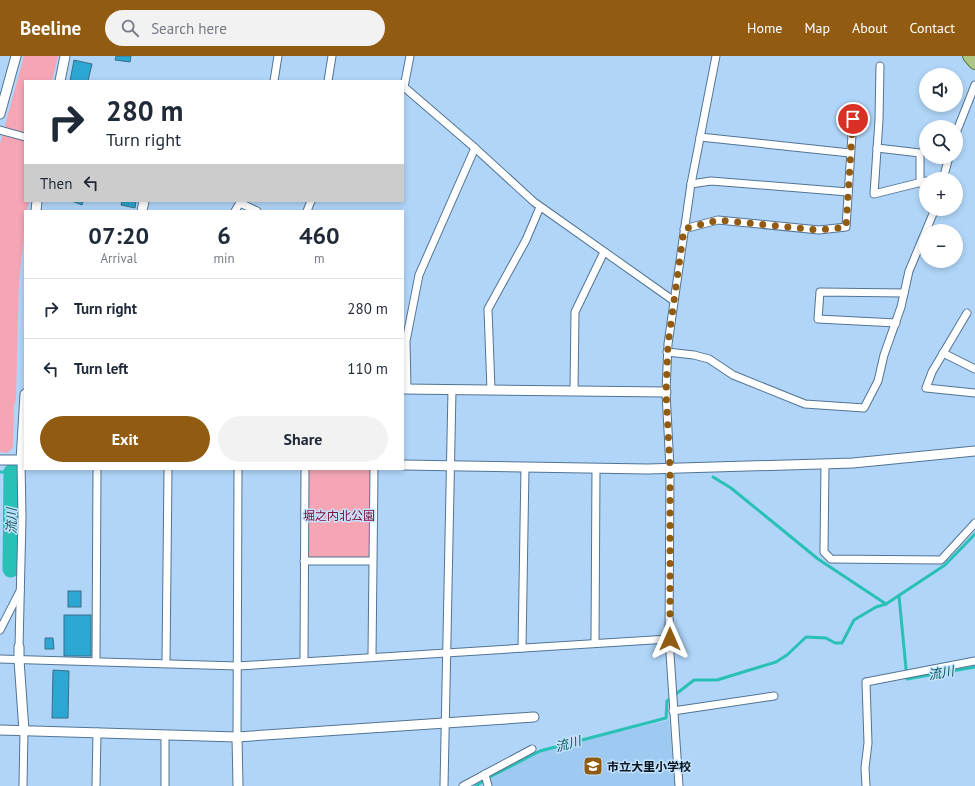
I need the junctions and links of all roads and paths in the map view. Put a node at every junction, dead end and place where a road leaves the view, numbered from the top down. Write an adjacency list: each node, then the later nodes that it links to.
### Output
1 (16, 56): 14 (street)
2 (65, 56): 10 (street)
3 (278, 56): 11 (street)
4 (332, 56): 12 (street)
5 (410, 56): 20 (street)
6 (716, 56): 19 (street)
7 (969, 56): 8 (main road)
8 (975, 63)
9 (880, 66): 21 (street)
10 (60, 80)
11 (274, 80)
12 (328, 80)
13 (975, 85): 16 (street)
14 (0, 114)
15 (853, 119): 22 (street)
16 (961, 120)
17 (0, 130): 18 (street)
18 (24, 137)
19 (700, 137): 22 (street); 25 (street)
20 (475, 148): 28 (street); 37 (street)
21 (877, 148): 23 (street); 24 (street)
22 (850, 153): 26 (street)
23 (922, 172)
24 (919, 183)
25 (691, 184): 26 (street); 31 (street)
26 (848, 192): 31 (street)
27 (240, 202): 29 (street)
28 (540, 207): 32 (street); 43 (street)
29 (255, 210)
30 (932, 216): 33 (street)
31 (684, 229): 34 (street)
32 (604, 252): 34 (street); 44 (street)
33 (904, 293): 36 (street); 36 (street)
34 (674, 301): 38 (street)
35 (967, 313): 39 (street)
36 (896, 323): 38 (street)
37 (405, 341): 41 (street)
38 (667, 352): 45 (street)
39 (943, 354): 40 (street); 46 (street)
40 (975, 369)
41 (405, 389): 42 (street)
42 (452, 390): 43 (street); 53 (street)
43 (491, 390): 44 (street)
44 (574, 391): 45 (street)
45 (666, 392): 56 (street)
46 (975, 393)
47 (24, 427): 50 (street)
48 (975, 452): 51 (street)
49 (0, 460): 50 (street)
50 (23, 460): 65 (street)
51 (825, 464): 56 (street); 62 (street)
52 (404, 465): 53 (street)
53 (451, 466): 54 (street); 71 (street)
54 (525, 467): 55 (street); 70 (street)
55 (596, 468): 56 (street); 68 (street)
56 (670, 468): 67 (street)
57 (97, 470): 75 (street)
58 (168, 470): 78 (street)
59 (238, 470): 79 (street)
60 (305, 470): 63 (street)
61 (374, 470): 64 (street)
62 (975, 523)
63 (304, 561): 64 (street); 77 (street)
64 (372, 561): 72 (street)
65 (21, 590): 66 (street); 69 (street)
66 (0, 630)
67 (670, 639): 68 (street); 81 (street)
68 (595, 643): 70 (street)
69 (19, 647): 74 (street)
70 (522, 648): 71 (street)
71 (447, 652): 72 (street); 83 (street)
72 (372, 656): 77 (street)
73 (0, 659): 74 (street)
74 (19, 660): 75 (street); 85 (street)
75 (96, 661): 78 (street)
76 (975, 661): 98 (street)
77 (304, 662): 79 (street)
78 (166, 663): 79 (street)
79 (238, 666): 88 (street)
80 (774, 696): 81 (street)
81 (673, 708): 97 (street)
82 (534, 717): 83 (street)
83 (445, 724): 88 (street); 95 (street)
84 (0, 730): 85 (street)
85 (24, 730): 86 (street); 91 (street)
86 (97, 732): 87 (street); 92 (street)
87 (165, 735): 88 (street); 93 (street)
88 (237, 738): 94 (street)
89 (532, 749): 90 (street)
90 (486, 779): 96 (street)
91 (23, 786)
92 (96, 786)
93 (165, 786)
94 (238, 786)
95 (444, 786)
96 (463, 786)
97 (679, 786)
98 (866, 786)

